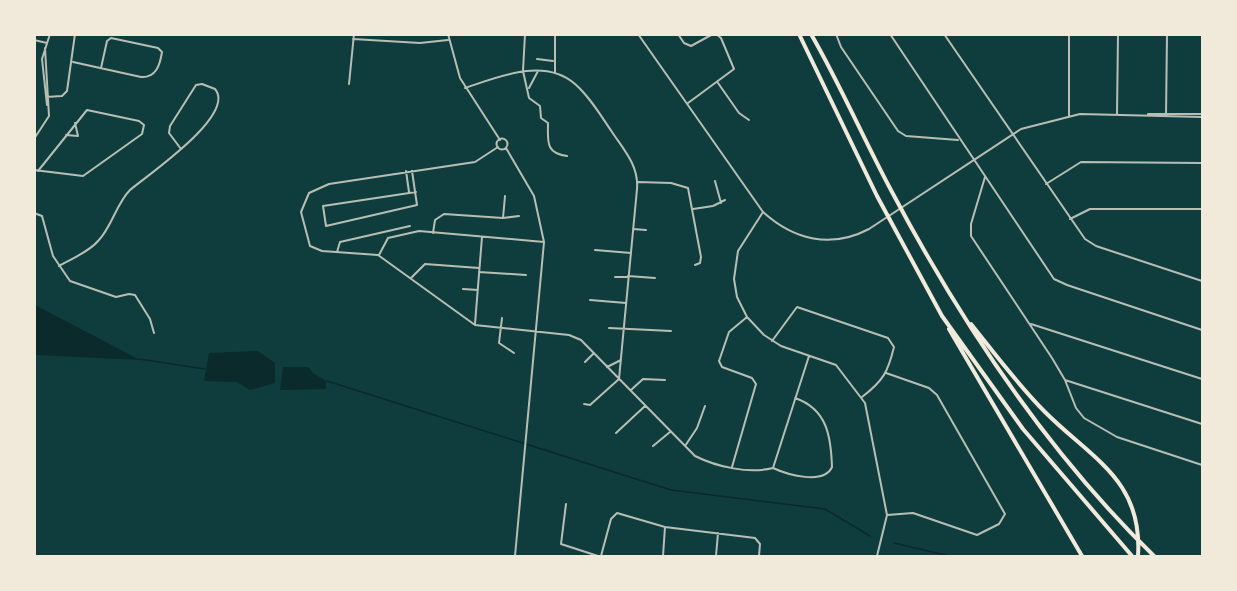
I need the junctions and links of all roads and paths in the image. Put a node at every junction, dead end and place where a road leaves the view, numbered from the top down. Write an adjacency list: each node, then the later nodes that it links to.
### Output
1 (50, 34): 21 (street)
2 (75, 34): 24 (street)
3 (354, 34): 18 (street)
4 (448, 34): 20 (street)
5 (525, 34): 26 (street)
6 (555, 34): 23 (street)
7 (638, 34): 34 (street)
8 (678, 34): 9 (street)
9 (714, 34): 29 (street)
10 (799, 34): 95 (highway)
11 (811, 34): 94 (highway)
12 (836, 34): 45 (street)
13 (890, 34): 45 (street)
14 (944, 34): 41 (street)
15 (1069, 34): 38 (street)
16 (1118, 34): 35 (street)
17 (1167, 34): 36 (street)
18 (354, 39): 20 (street); 30 (street)
19 (34, 40): 21 (street)
20 (448, 40): 31 (street)
21 (47, 43): 33 (street)
22 (537, 59): 23 (street)
23 (553, 61): 28 (street)
24 (73, 62): 25 (street); 33 (street)
25 (101, 68): 25 (street)
26 (523, 71): 27 (street); 31 (street); 32 (street)
27 (538, 71): 28 (street); 32 (street)
28 (555, 73): 57 (street)
29 (718, 83): 34 (street); 39 (street)
30 (349, 84)
31 (465, 88): 44 (street)
32 (529, 88): 49 (street)
33 (47, 97): 43 (street)
34 (687, 103): 66 (street)
35 (1117, 114): 36 (street); 38 (street)
36 (1166, 114): 37 (street)
37 (1203, 115)
38 (1069, 116): 41 (street)
39 (748, 120)
40 (75, 123): 42 (street); 42 (street); 52 (street)
41 (1010, 134): 50 (street); 58 (street)
42 (66, 135): 52 (street)
43 (34, 139)
44 (500, 140): 46 (street); 47 (street)
45 (960, 140): 50 (street)
46 (498, 147): 47 (street); 54 (street)
47 (506, 148): 76 (street)
48 (181, 149): 48 (street); 82 (street)
49 (567, 156)
50 (974, 159): 55 (street); 66 (street)
51 (1203, 163): 58 (street)
52 (36, 171)
53 (406, 171): 54 (street); 60 (street); 78 (street)
54 (412, 171): 59 (street)
55 (985, 177): 98 (street); 103 (street)
56 (715, 181): 63 (street)
57 (638, 182): 64 (street); 72 (street)
58 (1046, 184): 70 (street)
59 (416, 192): 60 (street); 60 (street)
60 (409, 193)
61 (505, 196): 69 (street)
62 (725, 200): 63 (street)
63 (721, 203): 64 (street)
64 (693, 209): 81 (street)
65 (1203, 209): 70 (street)
66 (763, 212): 96 (street)
67 (34, 213): 82 (street)
68 (519, 216): 69 (street)
69 (503, 218): 74 (street)
70 (1070, 219): 89 (street)
71 (410, 226): 78 (street)
72 (633, 229): 73 (street); 79 (street)
73 (646, 230)
74 (433, 233): 75 (street); 80 (street)
75 (482, 237): 76 (street); 83 (street)
76 (544, 242): 106 (street)
77 (595, 250): 79 (street)
78 (337, 252): 80 (street)
79 (631, 253): 86 (street)
80 (378, 255): 87 (street)
81 (695, 265)
82 (59, 266): 105 (street)
83 (479, 270): 84 (street); 87 (street); 91 (street)
84 (526, 275)
85 (615, 277): 86 (street)
86 (628, 277): 88 (street); 93 (street)
87 (410, 278): 99 (street)
88 (655, 278)
89 (1203, 281)
90 (463, 289): 91 (street)
91 (478, 290): 99 (street)
92 (590, 300): 93 (street)
93 (626, 303): 101 (street)
94 (959, 309): 145 (highway); 146 (highway)
95 (942, 316): 143 (highway); 144 (highway)
96 (747, 317): 107 (street); 131 (street)
97 (502, 318): 102 (street)
98 (1029, 323): 116 (street); 118 (street)
99 (475, 325): 102 (street)
100 (609, 328): 101 (street)
101 (623, 329): 104 (street); 111 (street)
102 (500, 330): 106 (street); 108 (street)
103 (1203, 330)
104 (671, 331)
105 (154, 333)
106 (537, 333): 109 (street); 137 (street)
107 (772, 342): 110 (street); 114 (street)
108 (514, 353)
109 (594, 353): 112 (street); 113 (street)
110 (809, 355): 120 (street); 121 (street)
111 (621, 360): 113 (street); 115 (street)
112 (585, 362)
113 (607, 367): 115 (street)
114 (886, 373): 120 (street); 134 (street)
115 (619, 378): 119 (street); 122 (street)
116 (1203, 379)
117 (665, 380): 119 (street)
118 (1065, 380): 125 (street); 130 (street)
119 (631, 390): 123 (street)
120 (862, 397): 134 (street)
121 (795, 398): 132 (street); 132 (street)
122 (584, 404)
123 (645, 406): 126 (street); 127 (street)
124 (705, 406): 129 (street)
125 (1203, 424)
126 (670, 432): 128 (street); 129 (street)
127 (616, 433)
128 (653, 446)
129 (685, 446): 131 (street)
130 (1203, 465)
131 (732, 467): 132 (street)
132 (773, 468)
133 (566, 504): 138 (street)
134 (887, 515): 142 (street)
135 (665, 527): 136 (street); 138 (street); 139 (street)
136 (718, 533): 140 (street); 141 (street)
137 (515, 556)
138 (599, 556)
139 (663, 556)
140 (716, 556)
141 (759, 556)
142 (877, 556)
143 (1082, 556)
144 (1132, 556)
145 (1138, 556)
146 (1154, 556)

